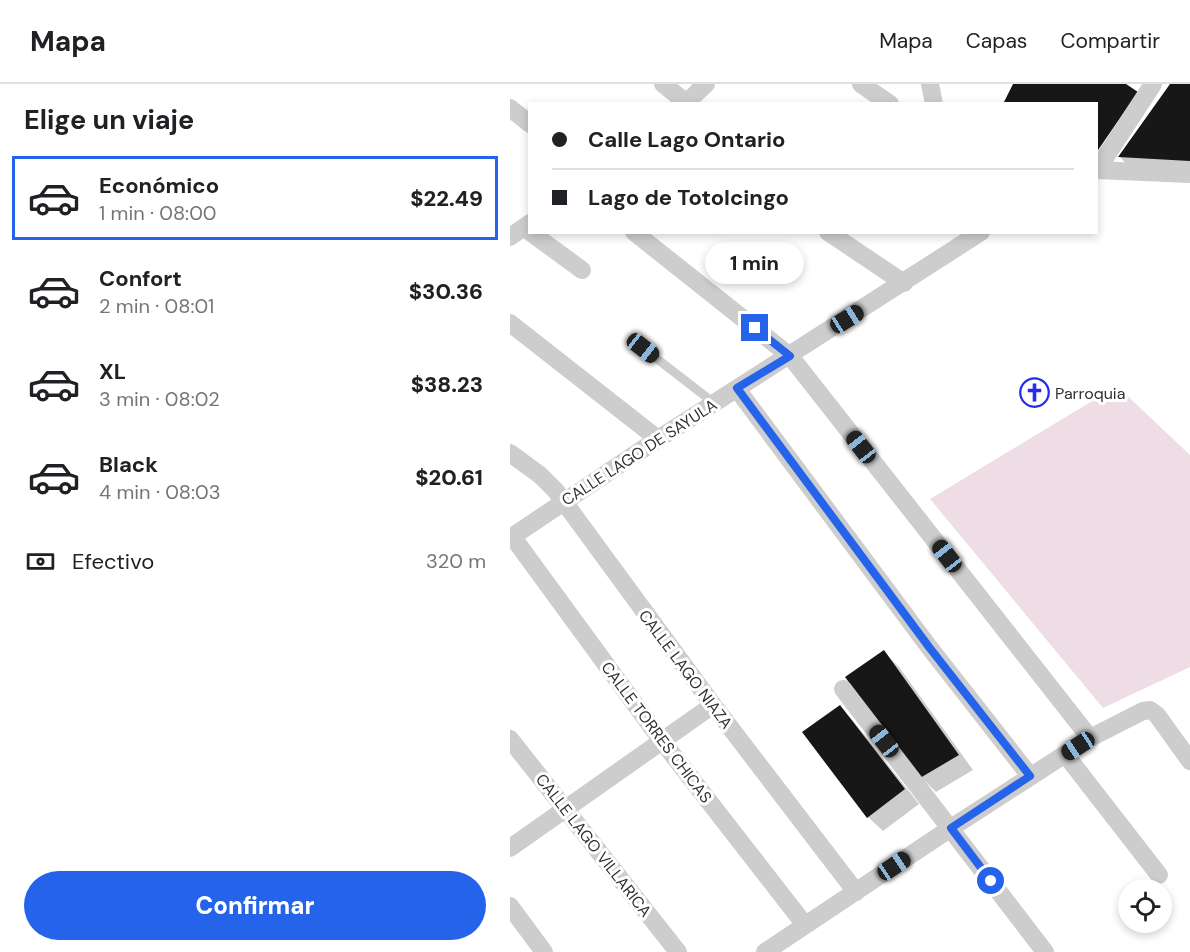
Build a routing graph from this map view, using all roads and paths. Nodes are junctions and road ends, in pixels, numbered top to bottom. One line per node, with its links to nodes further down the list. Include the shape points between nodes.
1 (663, 84): 6 (street)
2 (706, 84): 7 (street)
3 (861, 84): 8 (street)
4 (930, 84): 9 (street)
5 (1153, 84): 12 (street)
6 (685, 102)
7 (687, 102)
8 (887, 102)
9 (934, 102)
10 (510, 108): 11 (street)
11 (528, 122)
12 (1098, 167)
13 (1098, 170): 14 (street)
14 (1190, 174)
15 (531, 234): 20 (street)
16 (637, 234): 24 (street)
17 (834, 234): 19 (street)
18 (978, 234): 21 (street, CALLE LAGO DE SAYULA)
19 (849, 239): 21 (street)
20 (582, 270)
21 (904, 283): 24 (street, CALLE LAGO DE SAYULA)
22 (510, 323): 27 (street)
23 (643, 348): 26 (lane)
24 (790, 356): 25 (street, CALLE LAGO DE SAYULA); 33 (street)
25 (737, 388): 26 (street, CALLE LAGO DE SAYULA); 38 (street)
26 (714, 403): 27 (street, CALLE LAGO DE SAYULA)
27 (658, 439): 29 (street, CALLE LAGO DE SAYULA)
28 (510, 453): 29 (street, CALLE LAGO NIAZA, via 548,483)
29 (563, 502): 30 (street, CALLE LAGO DE SAYULA); 32 (street, CALLE LAGO NIAZA)
30 (511, 537): 35 (street, CALLE TORRES CHICAS)
31 (843, 689): 40 (street)
32 (712, 705): 35 (street); 43 (street, CALLE LAGO NIAZA)
33 (1090, 738): 36 (street); 37 (street, via 1150,711)
34 (510, 739): 39 (street, CALLE LAGO VILLARICA)
35 (662, 741): 39 (street); 45 (street, CALLE TORRES CHICAS)
36 (1065, 754): 38 (street); 42 (street)
37 (1190, 761)
38 (1030, 776): 40 (street)
39 (566, 809): 41 (street); 48 (street, CALLE LAGO VILLARICA)
40 (951, 828): 43 (street); 50 (street)
41 (510, 848)
42 (1159, 875)
43 (856, 892): 45 (street)
44 (510, 906): 47 (street)
45 (805, 926): 46 (street)
46 (786, 947): 49 (street)
47 (544, 952)
48 (678, 952)
49 (765, 952)
50 (1045, 952)

